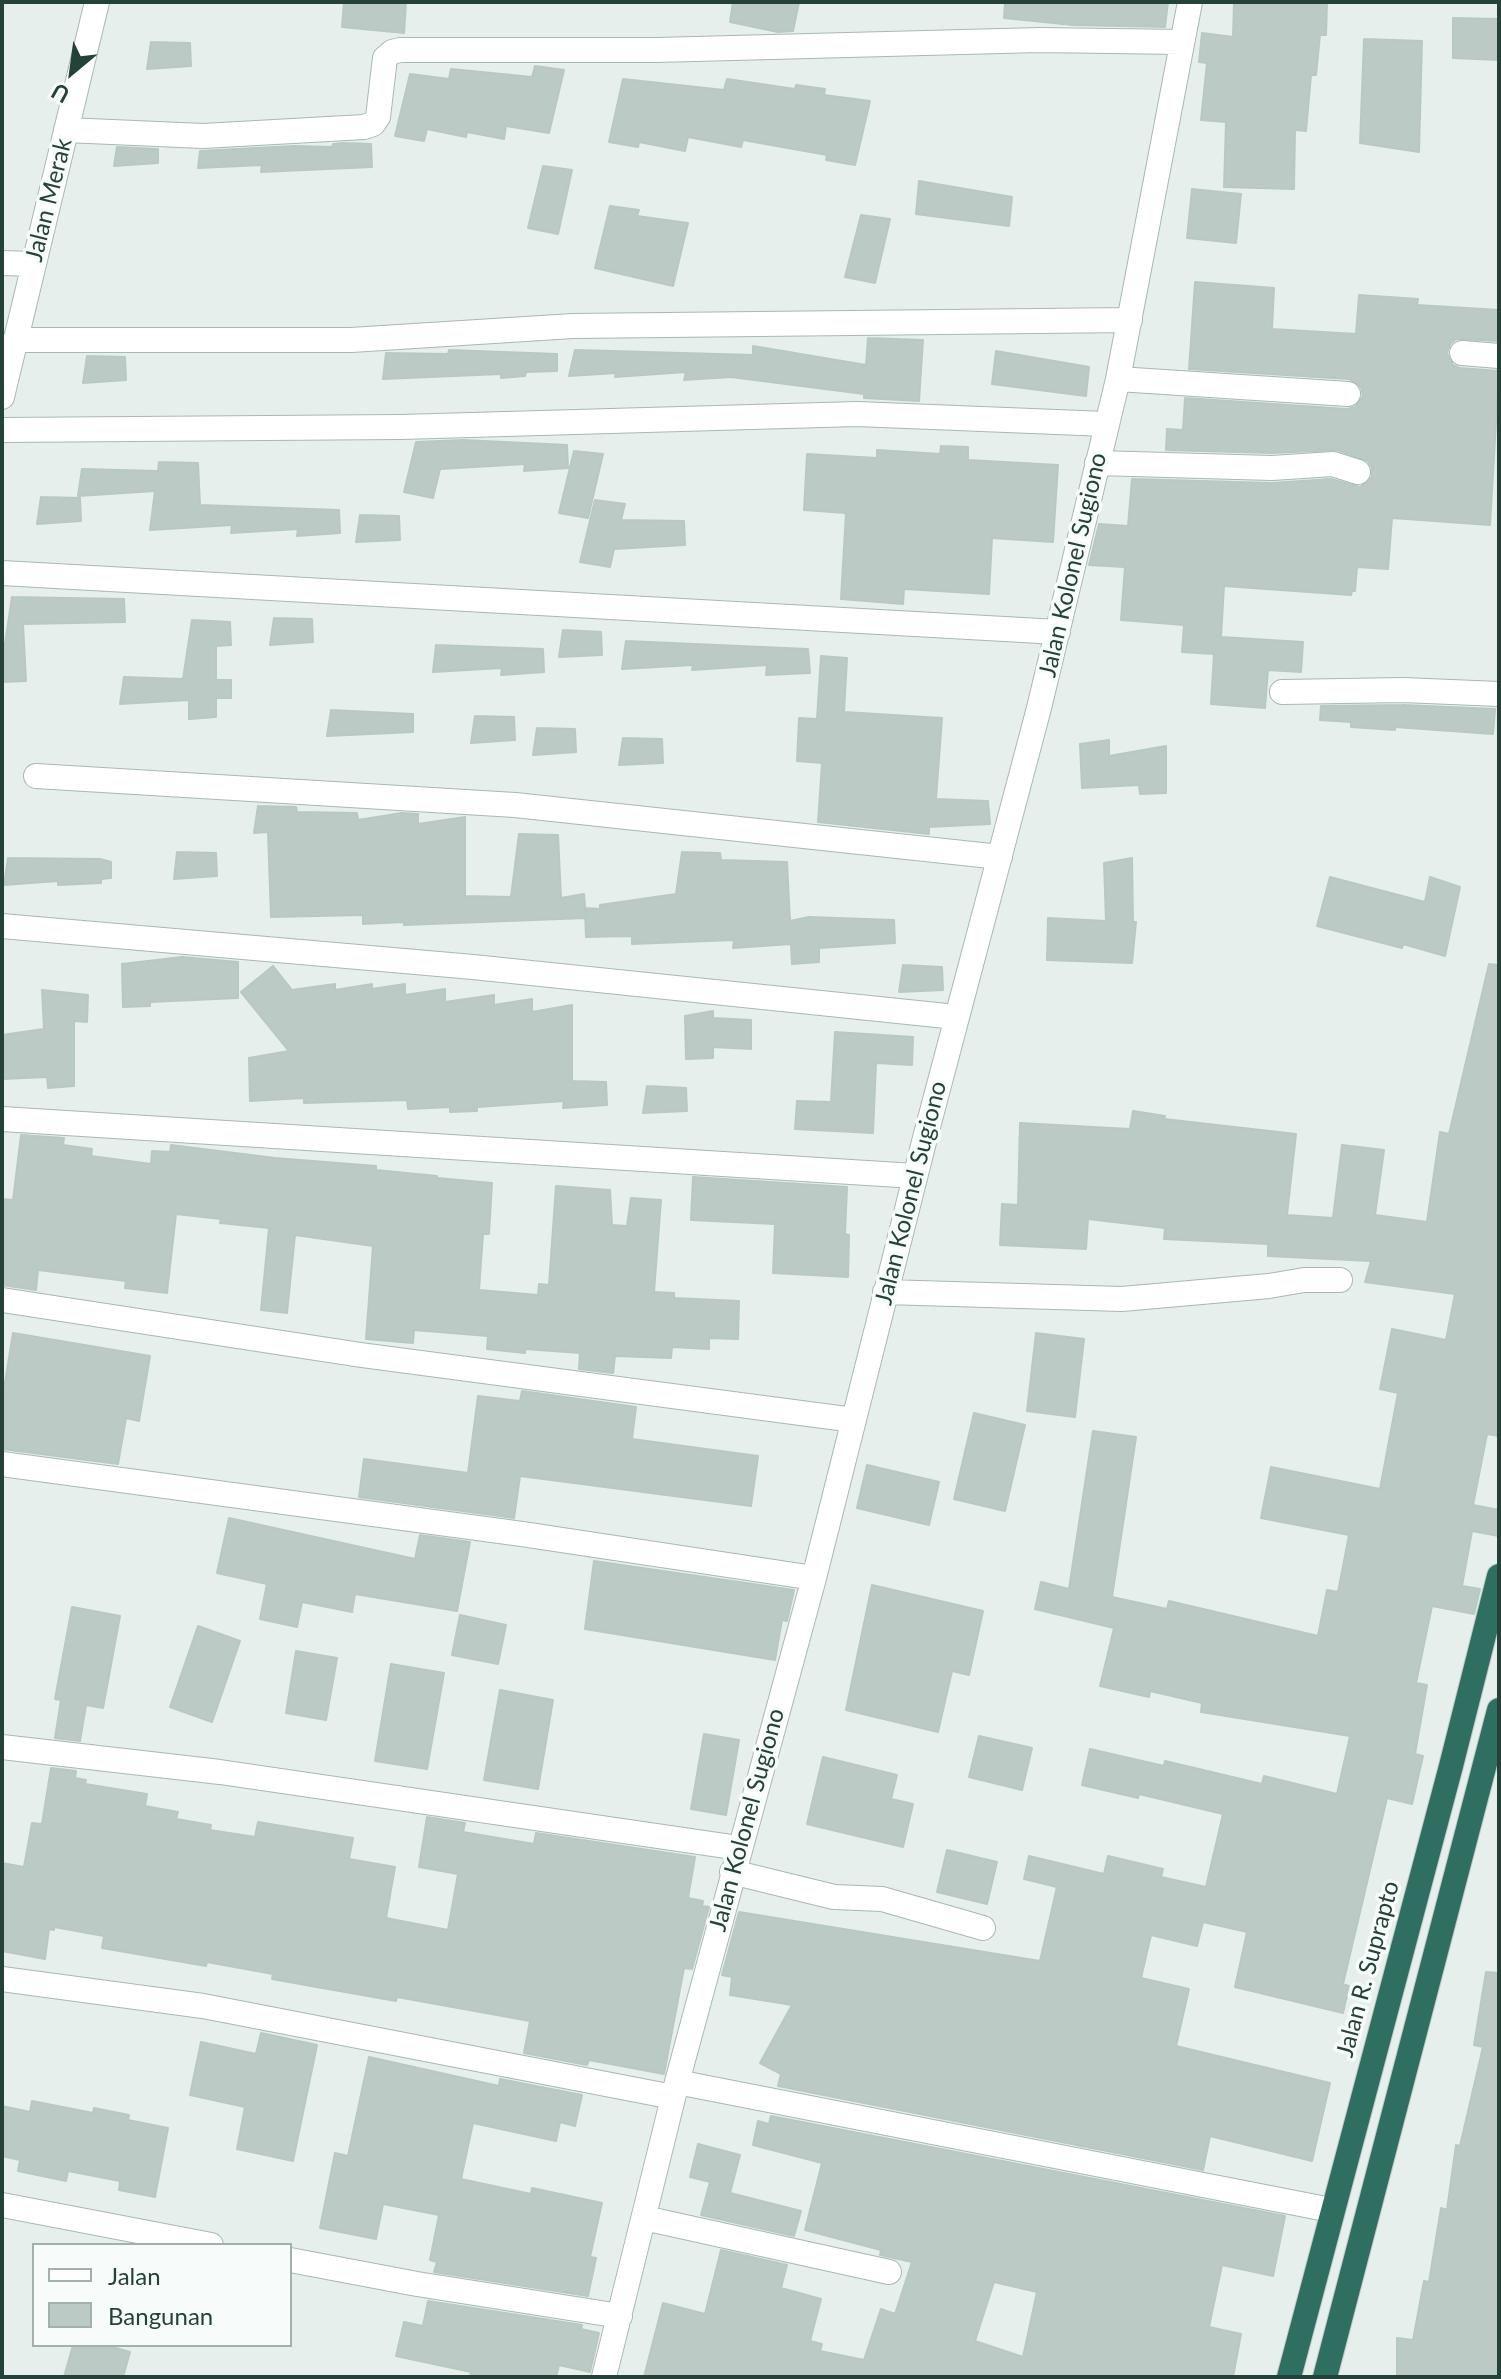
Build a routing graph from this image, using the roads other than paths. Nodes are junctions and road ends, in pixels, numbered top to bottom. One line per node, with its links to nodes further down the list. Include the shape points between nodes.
1 (97, 2): 4 (street, Jalan Merak)
2 (1190, 2): 3 (street, Jalan Kolonel Sugiono)
3 (1182, 42): 4 (street, via 400,50 385,58 378,117 364,127 203,136); 7 (street, Jalan Kolonel Sugiono)
4 (66, 130): 6 (street, Jalan Merak)
5 (2, 263): 6 (street)
6 (33, 264): 8 (street, Jalan Merak)
7 (1130, 320): 8 (street, via 573,326 351,340); 11 (street, Jalan Kolonel Sugiono)
8 (15, 340): 13 (street, Jalan Merak)
9 (1462, 353): 10 (street)
10 (1499, 356)
11 (1118, 379): 12 (street); 14 (street, Jalan Kolonel Sugiono)
12 (1348, 394)
13 (2, 397)
14 (1106, 424): 15 (street, via 857,414 400,427); 16 (street, Jalan Kolonel Sugiono)
15 (2, 430)
16 (1097, 463): 17 (street, via 1272,468 1333,464); 19 (street, Jalan Kolonel Sugiono)
17 (1358, 472)
18 (2, 573): 19 (street)
19 (1058, 632): 23 (street, Jalan Kolonel Sugiono)
20 (1282, 692): 21 (street)
21 (1499, 694)
22 (36, 776): 23 (street, via 515,805)
23 (1000, 857): 25 (street, Jalan Kolonel Sugiono)
24 (2, 926): 25 (street)
25 (956, 1017): 27 (street, Jalan Kolonel Sugiono)
26 (2, 1119): 27 (street)
27 (915, 1176): 29 (street, Jalan Kolonel Sugiono)
28 (1340, 1280): 29 (street, via 1122,1299)
29 (885, 1292): 31 (street, Jalan Kolonel Sugiono)
30 (2, 1300): 31 (street, via 376,1357)
31 (854, 1420): 34 (street, Jalan Kolonel Sugiono)
32 (2, 1464): 34 (street)
33 (1499, 1576): 43 (highway, Jalan R. Suprapto)
34 (814, 1578): 37 (street, Jalan Kolonel Sugiono)
35 (1499, 1710): 49 (highway)
36 (2, 1747): 37 (street, via 220,1772)
37 (739, 1848): 38 (street, Jalan Kolonel Sugiono)
38 (732, 1872): 39 (street, via 834,1897 882,1899); 41 (street, Jalan Kolonel Sugiono)
39 (983, 1928)
40 (2, 1979): 41 (street, via 203,2006)
41 (675, 2089): 43 (street); 44 (street, Jalan Kolonel Sugiono)
42 (2, 2205): 45 (street)
43 (1331, 2210): 48 (highway, Jalan R. Suprapto)
44 (644, 2218): 47 (street); 50 (street, Jalan Kolonel Sugiono)
45 (201, 2243)
46 (292, 2260): 50 (street)
47 (889, 2272)
48 (1316, 2280): 49 (highway); 52 (highway, Jalan R. Suprapto)
49 (1349, 2287): 53 (highway)
50 (620, 2316): 51 (street, Jalan Kolonel Sugiono)
51 (604, 2377)
52 (1289, 2377)
53 (1325, 2377)

